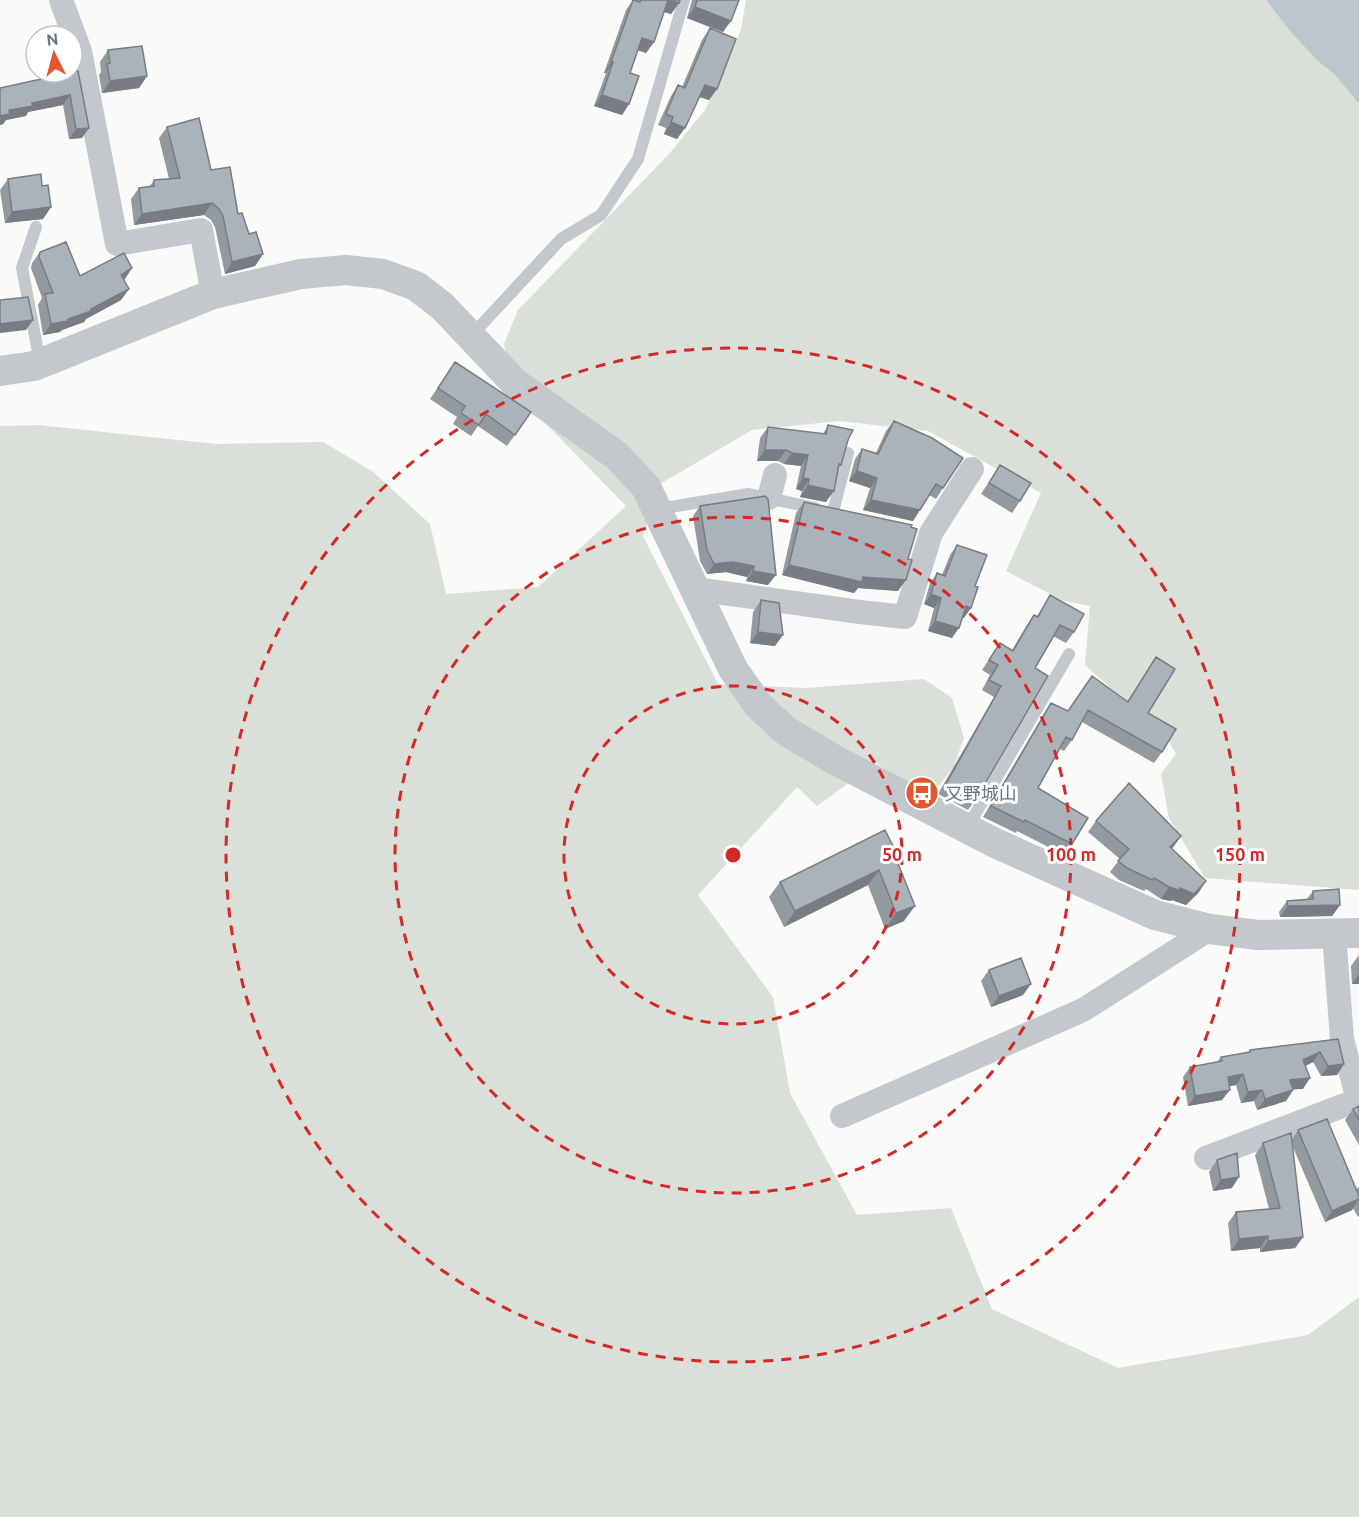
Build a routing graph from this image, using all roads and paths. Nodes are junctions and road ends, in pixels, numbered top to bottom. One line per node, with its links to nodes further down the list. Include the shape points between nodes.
1 (61, 0): 4 (street, via 80,51 117,244 201,230)
2 (684, 0): 5 (lane, via 638,159 601,215 561,239)
3 (36, 227): 6 (lane, via 22,268)
4 (213, 294): 5 (street, via 301,274 346,270 382,274 416,286 442,306); 6 (street)
5 (471, 337): 12 (street, via 516,384 617,456 646,487)
6 (40, 364): 7 (street)
7 (0, 371)
8 (848, 453): 11 (lane, via 838,513)
9 (972, 470): 13 (street, via 925,531 905,617)
10 (775, 475): 11 (street)
11 (769, 498): 12 (lane, via 749,494)
12 (657, 509): 13 (street)
13 (695, 589): 15 (street, via 733,669 758,705 786,731)
14 (1069, 654): 15 (lane)
15 (967, 829): 16 (street, via 1155,915)
16 (1210, 928): 17 (street, via 1258,935); 18 (street, via 1083,1010)
17 (1347, 934): 19 (street, via 1342,1039 1358,1100)
18 (842, 1116)
19 (1206, 1158)

